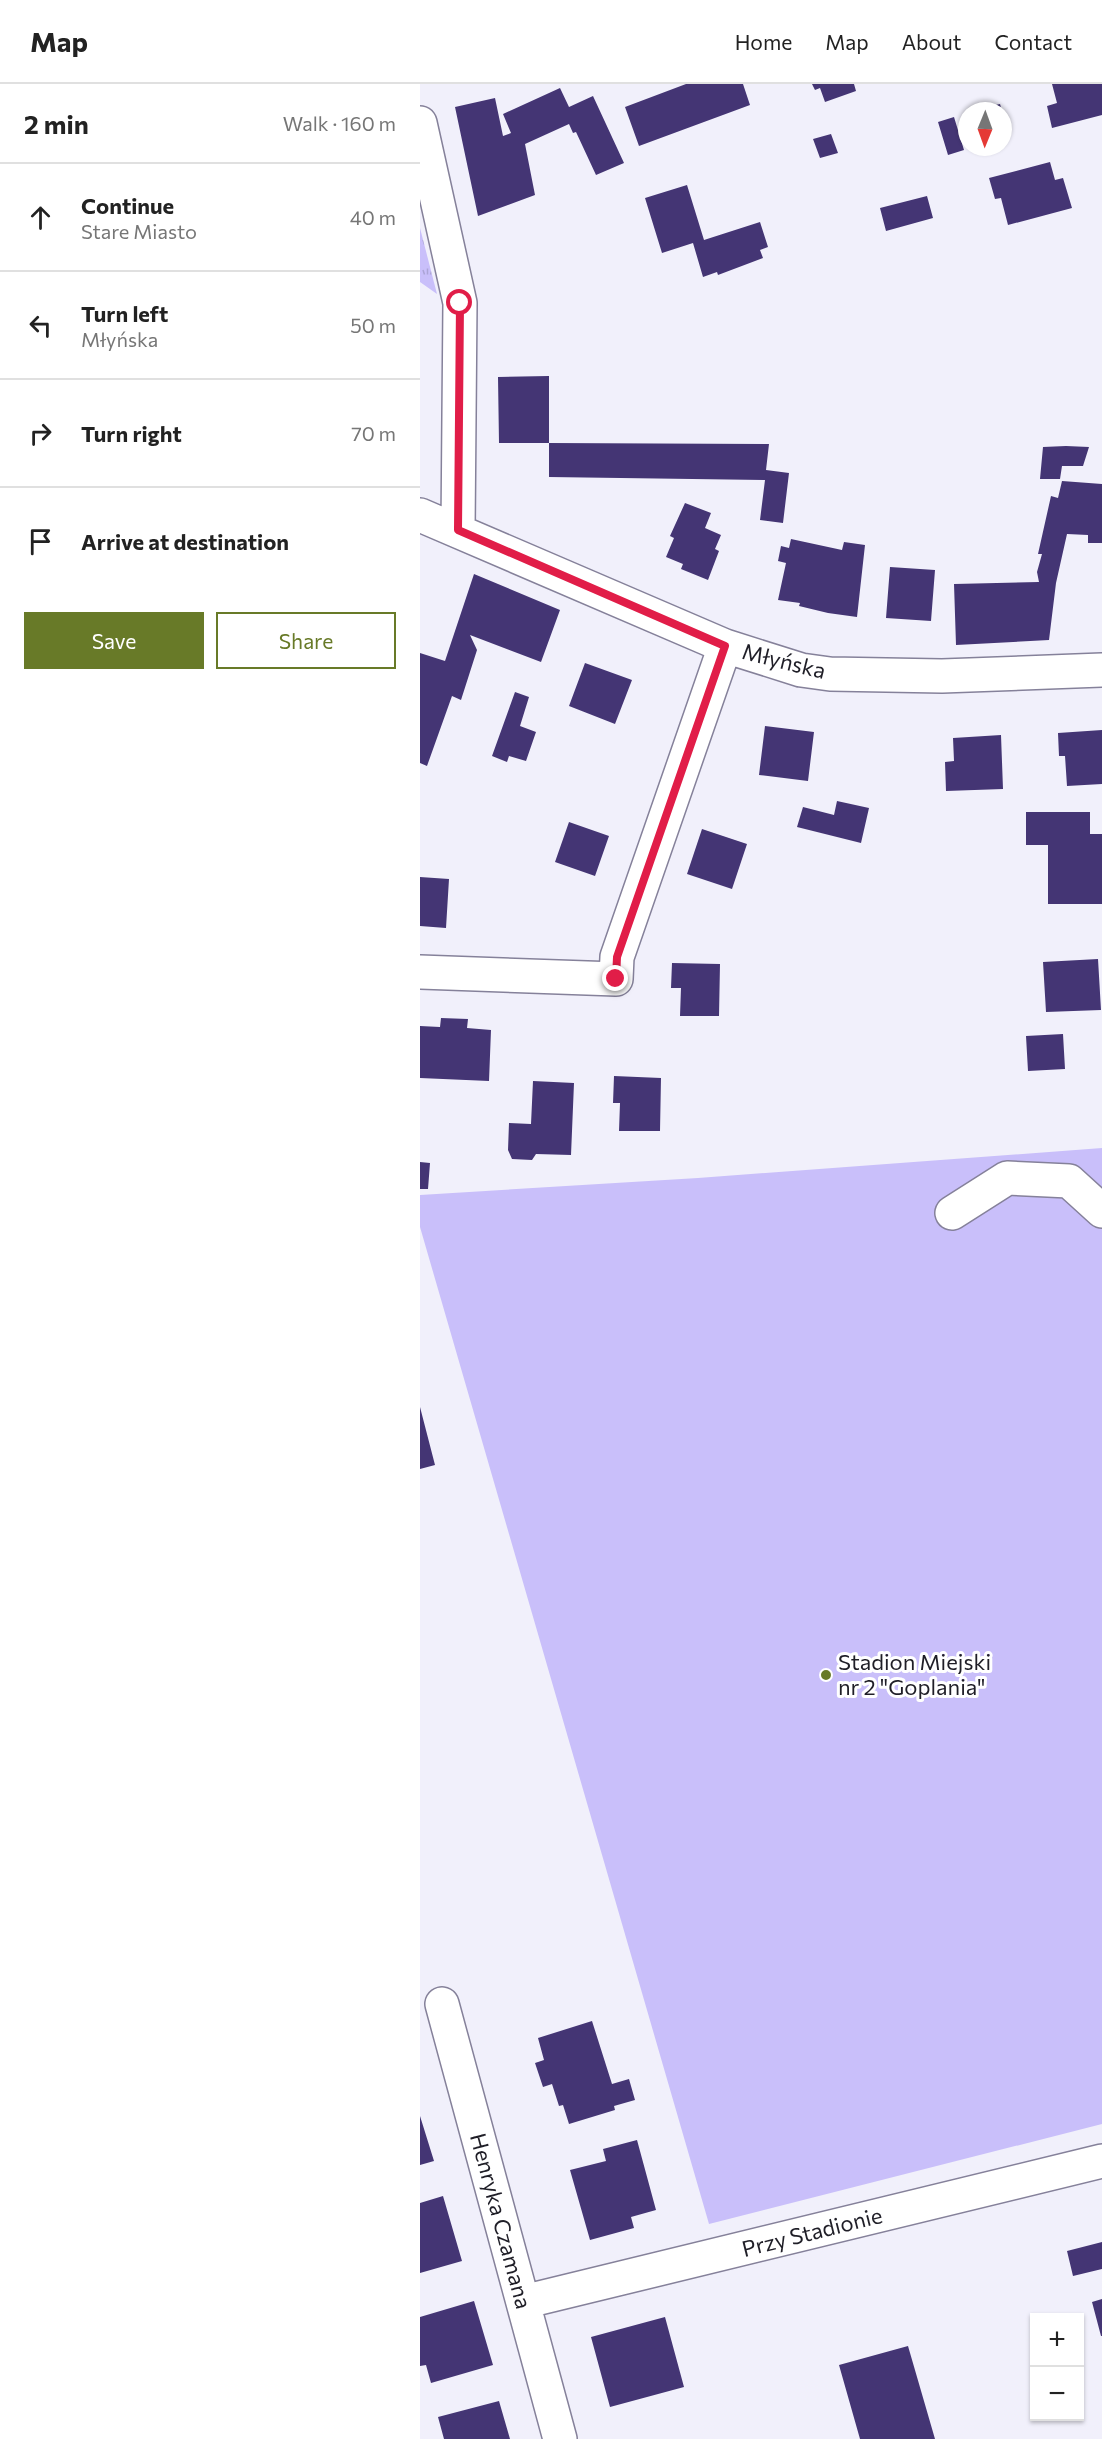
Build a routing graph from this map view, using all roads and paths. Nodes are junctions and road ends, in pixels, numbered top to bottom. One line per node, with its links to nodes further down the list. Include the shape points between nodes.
1 (420, 123): 3 (street, via 460,303)
2 (420, 515): 3 (street, Młyńska)
3 (458, 530): 4 (street, Młyńska)
4 (725, 646): 5 (street, Młyńska, via 801,670 830,674 942,676); 6 (street, via 617,957 616,979)
5 (1102, 670)
6 (420, 972)
7 (1102, 1211): 8 (street, via 1069,1181 1006,1178)
8 (952, 1213)
9 (442, 2004): 11 (street, Henryka Czamana)
10 (1102, 2161): 11 (street, Przy Stadionie)
11 (523, 2302): 12 (street, Henryka Czamana)
12 (560, 2439)

